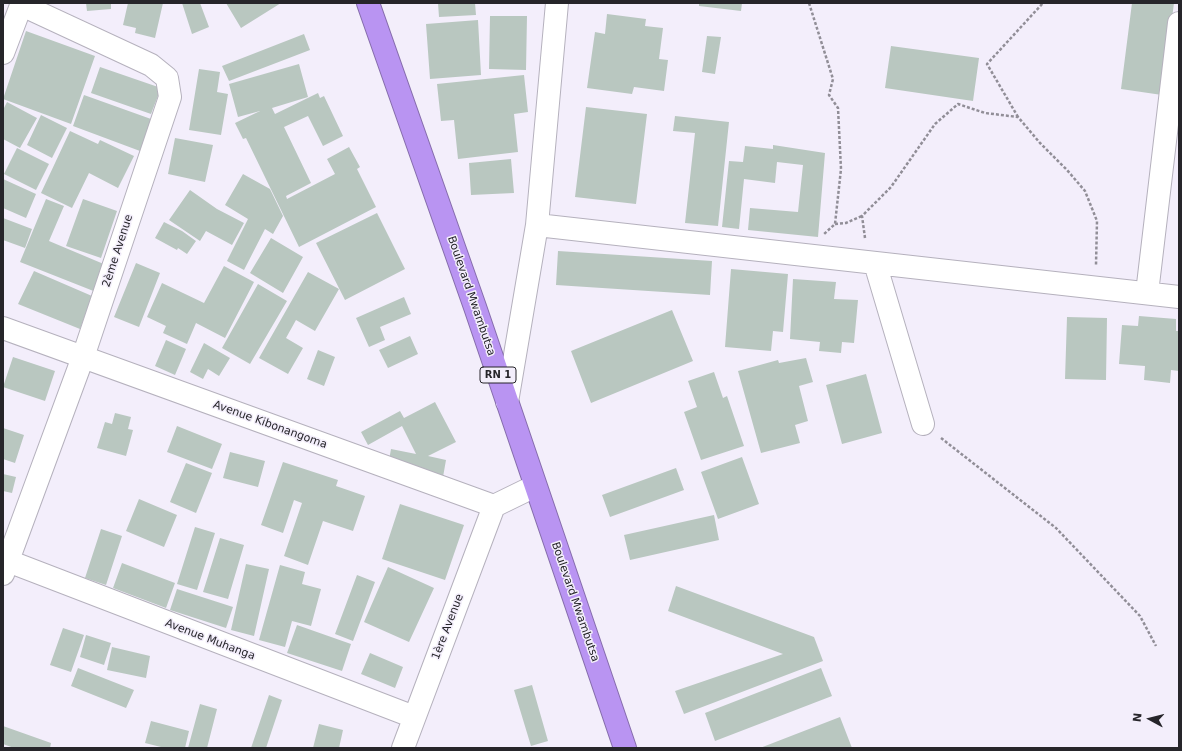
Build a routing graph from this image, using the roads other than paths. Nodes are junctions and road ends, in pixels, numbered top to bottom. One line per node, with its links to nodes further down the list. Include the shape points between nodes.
1 (368, 3): 12 (highway, Boulevard Mwambutsa / RN 1)
2 (557, 3): 6 (street)
3 (22, 4): 5 (street); 11 (street, 2ème Avenue, via 151,65 167,78 170,97)
4 (1179, 23): 8 (street)
5 (3, 53)
6 (537, 225): 7 (street); 12 (street)
7 (872, 262): 8 (street); 13 (street)
8 (1147, 293): 9 (street)
9 (1179, 297)
10 (3, 328): 11 (street, Avenue Kibonangoma)
11 (83, 357): 15 (street, Avenue Kibonangoma); 16 (street, 2ème Avenue)
12 (507, 402): 14 (highway, Boulevard Mwambutsa / RN 1)
13 (923, 424)
14 (535, 486): 15 (street); 19 (highway, Boulevard Mwambutsa / RN 1)
15 (494, 506): 17 (street, 1ère Avenue)
16 (6, 560): 17 (street, Avenue Muhanga)
17 (414, 717): 18 (street, 1ère Avenue)
18 (403, 748)
19 (626, 748)

